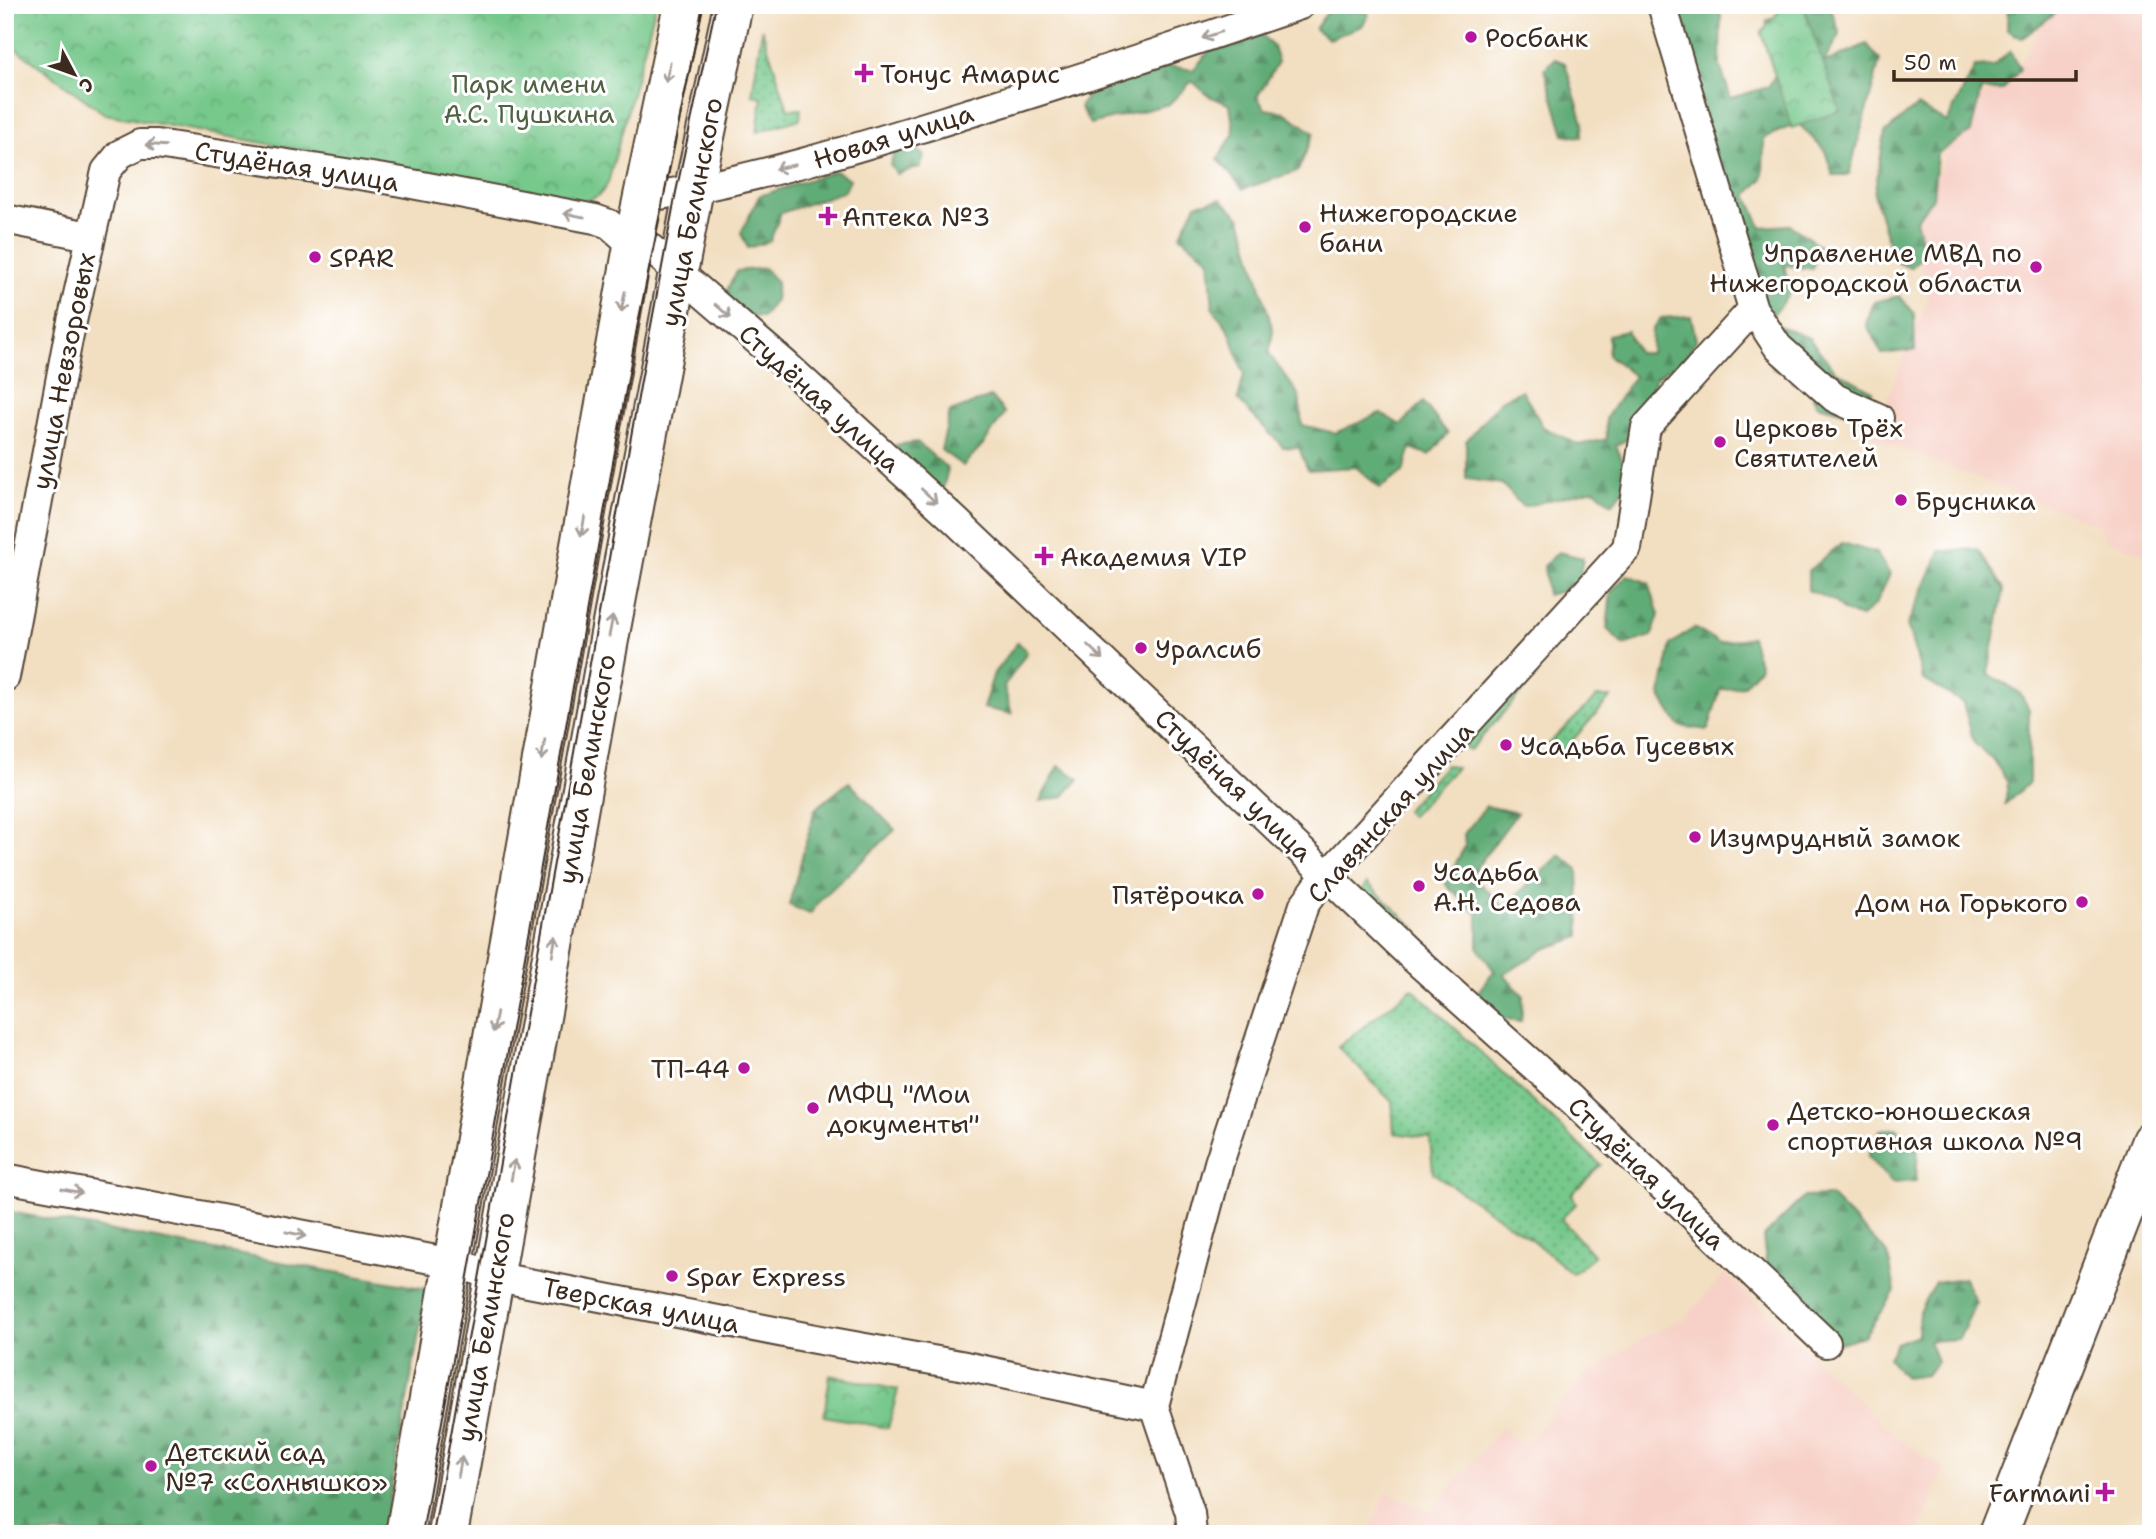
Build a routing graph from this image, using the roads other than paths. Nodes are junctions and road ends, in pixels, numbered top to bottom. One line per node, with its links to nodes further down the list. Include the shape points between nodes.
1 (683, 5): 7 (main road, улица Белинского, one-way to 7)
2 (733, 5): 6 (main road, улица Белинского)
3 (1300, 5): 6 (street, Новая улица, one-way to 6, via 1052,89 842,153)
4 (1662, 5): 12 (street)
5 (120, 153): 9 (street, улица Невзоровых, via 106,171); 10 (street, Студёная улица, one-way to 5, via 595,219 391,180 157,144 140,144)
6 (694, 188): 7 (street, Новая улица); 11 (main road, улица Белинского)
7 (642, 198): 10 (main road, улица Белинского)
8 (5, 219): 9 (street)
9 (89, 236): 14 (street, улица Невзоровых)
10 (634, 240): 11 (street, Студёная улица); 19 (main road, улица Белинского, one-way to 19)
11 (679, 273): 15 (street, Студёная улица, one-way to 15, via 947,512); 20 (main road, улица Белинского, one-way to 11)
12 (1753, 309): 13 (street, via 1778,347 1835,398); 15 (street, Славянская улица, via 1646,427 1627,548)
13 (1879, 418)
14 (5, 677)
15 (1329, 875): 21 (street, Студёная улица); 22 (street, Славянская улица, via 1304,905 1219,1163)
16 (2151, 1141): 23 (main road)
17 (5, 1178): 19 (street, Тверская улица, one-way to 19)
18 (2151, 1207): 23 (main road)
19 (452, 1263): 20 (street, Тверская улица); 25 (main road, улица Белинского)
20 (494, 1276): 22 (street, Тверская улица); 26 (main road, улица Белинского, one-way to 20)
21 (1826, 1343)
22 (1154, 1406): 24 (street)
23 (2027, 1486): 27 (main road); 28 (main road)
24 (1191, 1523)
25 (405, 1534)
26 (448, 1534)
27 (1997, 1534)
28 (2018, 1534)

